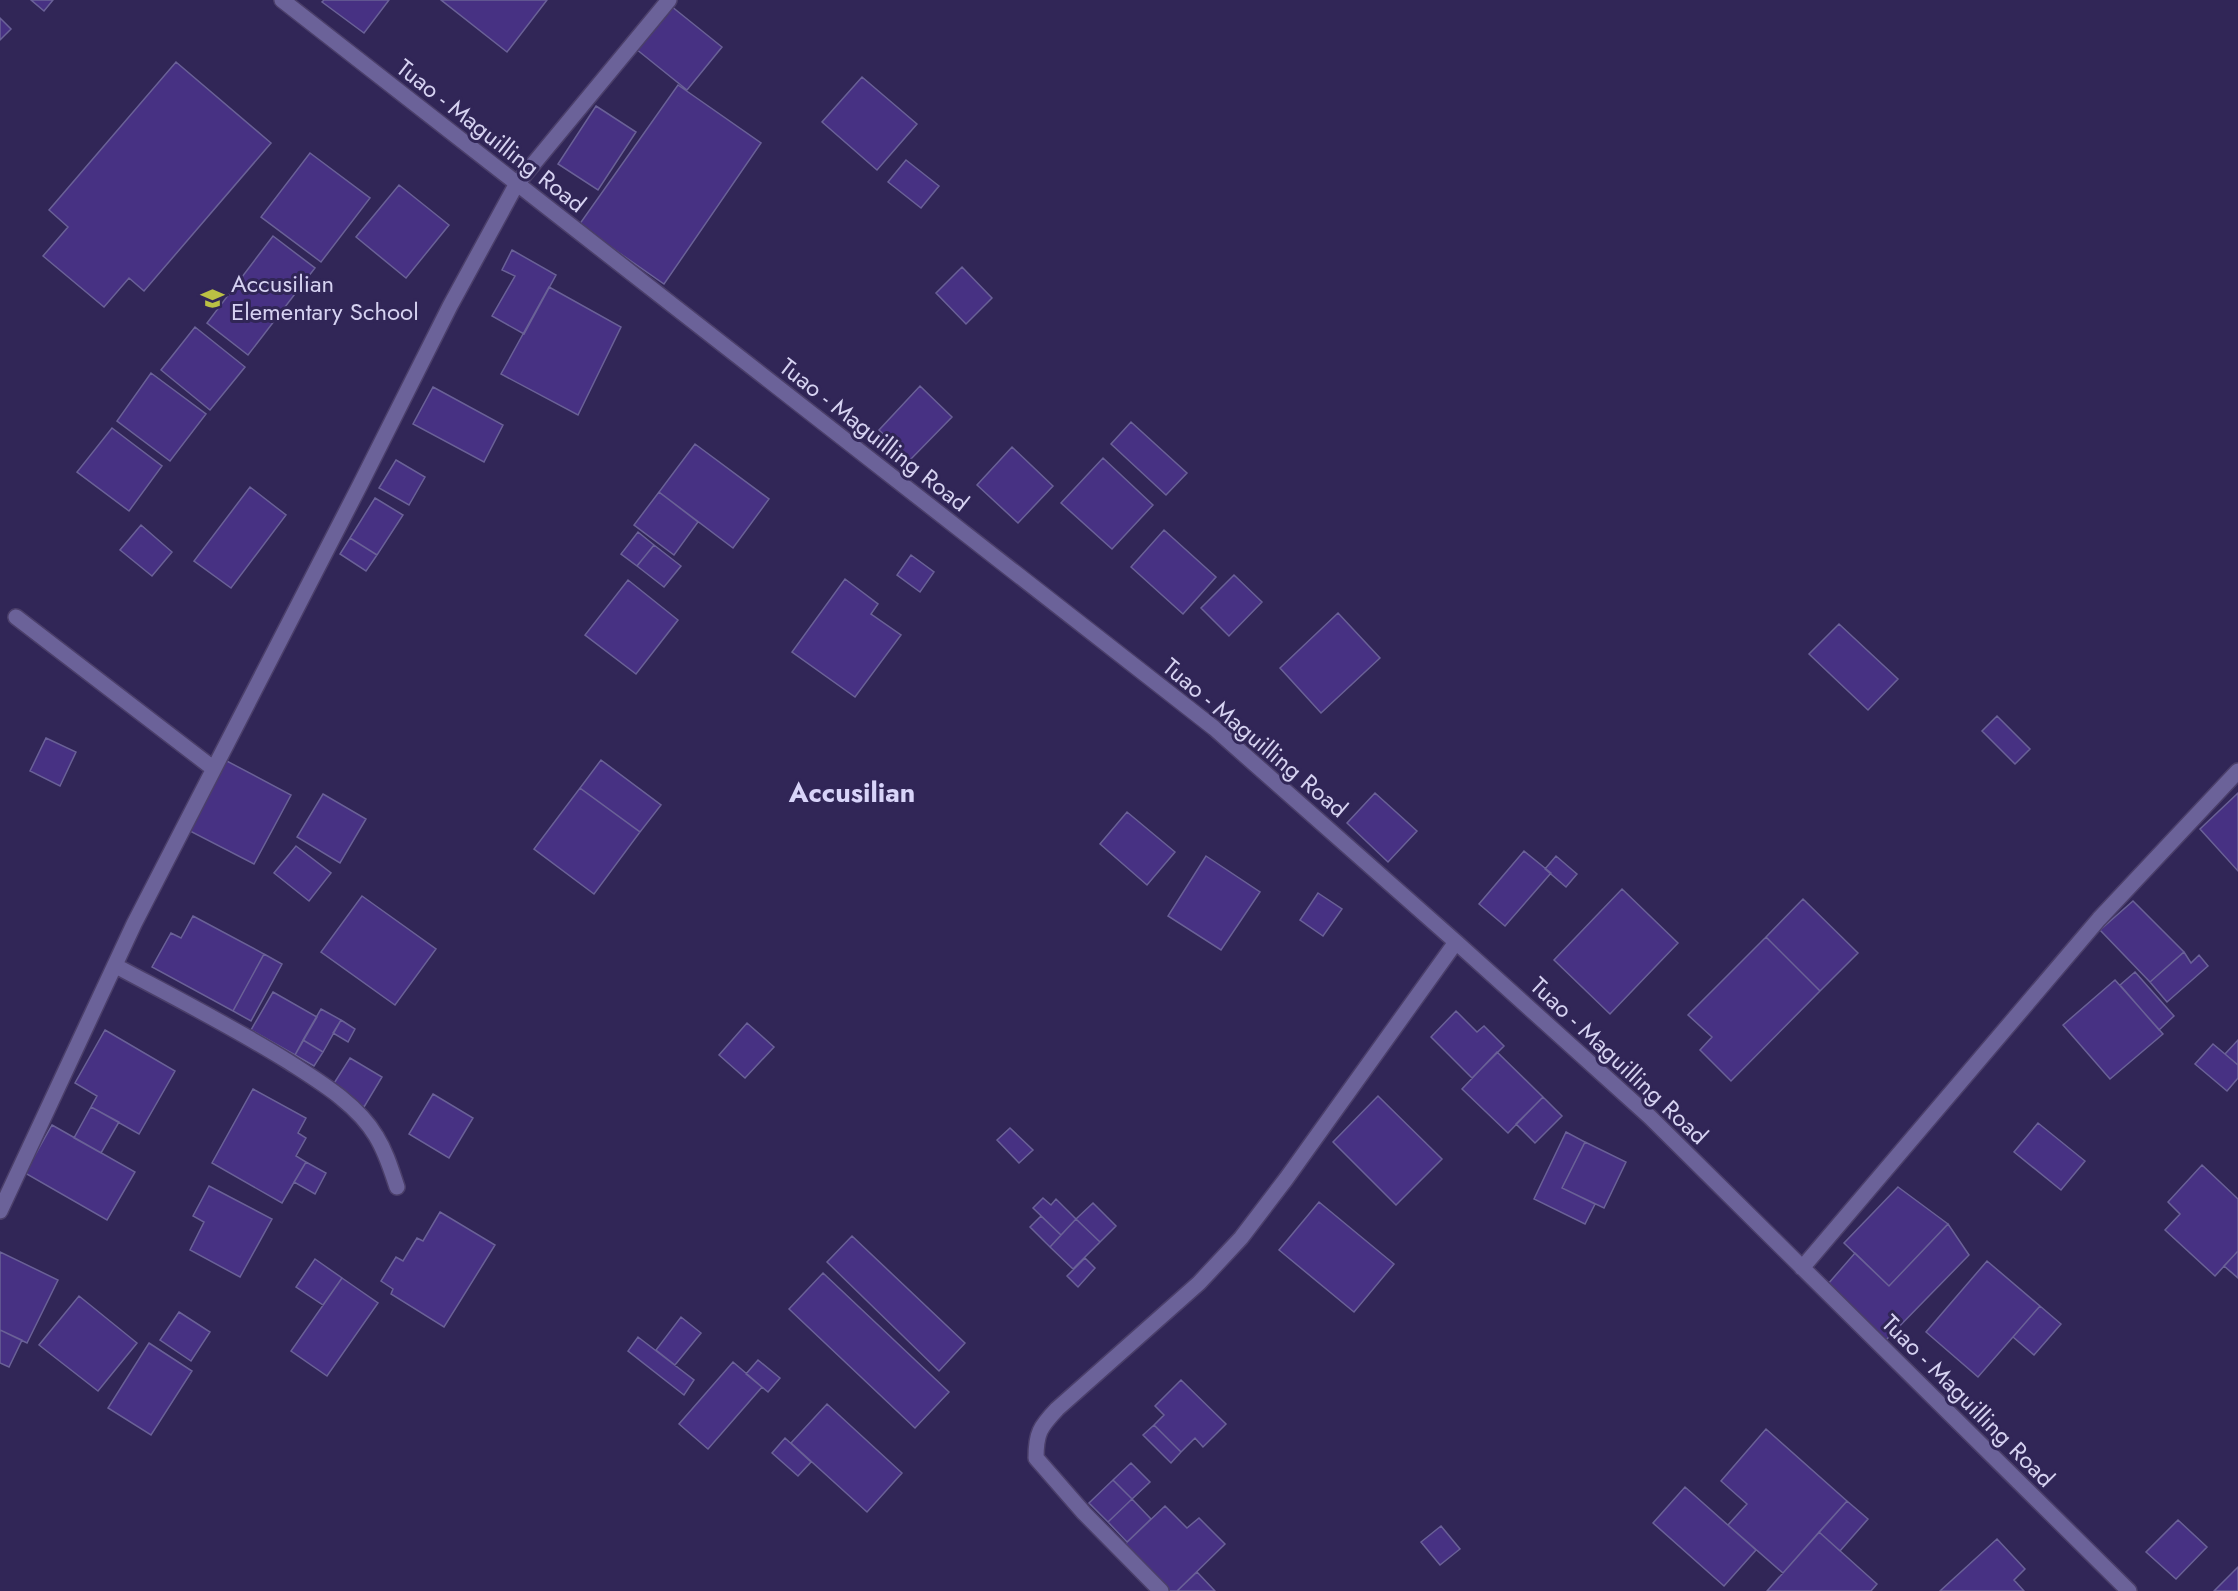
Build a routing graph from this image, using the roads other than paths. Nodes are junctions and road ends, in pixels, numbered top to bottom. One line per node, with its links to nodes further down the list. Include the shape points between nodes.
1 (282, 0): 3 (street, Tuao - Maguilling Road)
2 (669, 0): 3 (street)
3 (516, 185): 5 (street, via 450,306); 7 (street, Tuao - Maguilling Road, via 1214,728)
4 (16, 617): 5 (street)
5 (214, 769): 8 (street)
6 (2238, 771): 11 (street, via 2099,919)
7 (1456, 942): 11 (street, Tuao - Maguilling Road, via 1650,1117); 12 (street, via 1241,1238 1199,1283 1042,1425 1036,1440 1036,1458)
8 (116, 966): 9 (street, via 255,1041 339,1097 376,1135); 10 (street)
9 (397, 1187)
10 (0, 1211)
11 (1802, 1268): 13 (street, Tuao - Maguilling Road)
12 (1161, 1591)
13 (2129, 1591)

